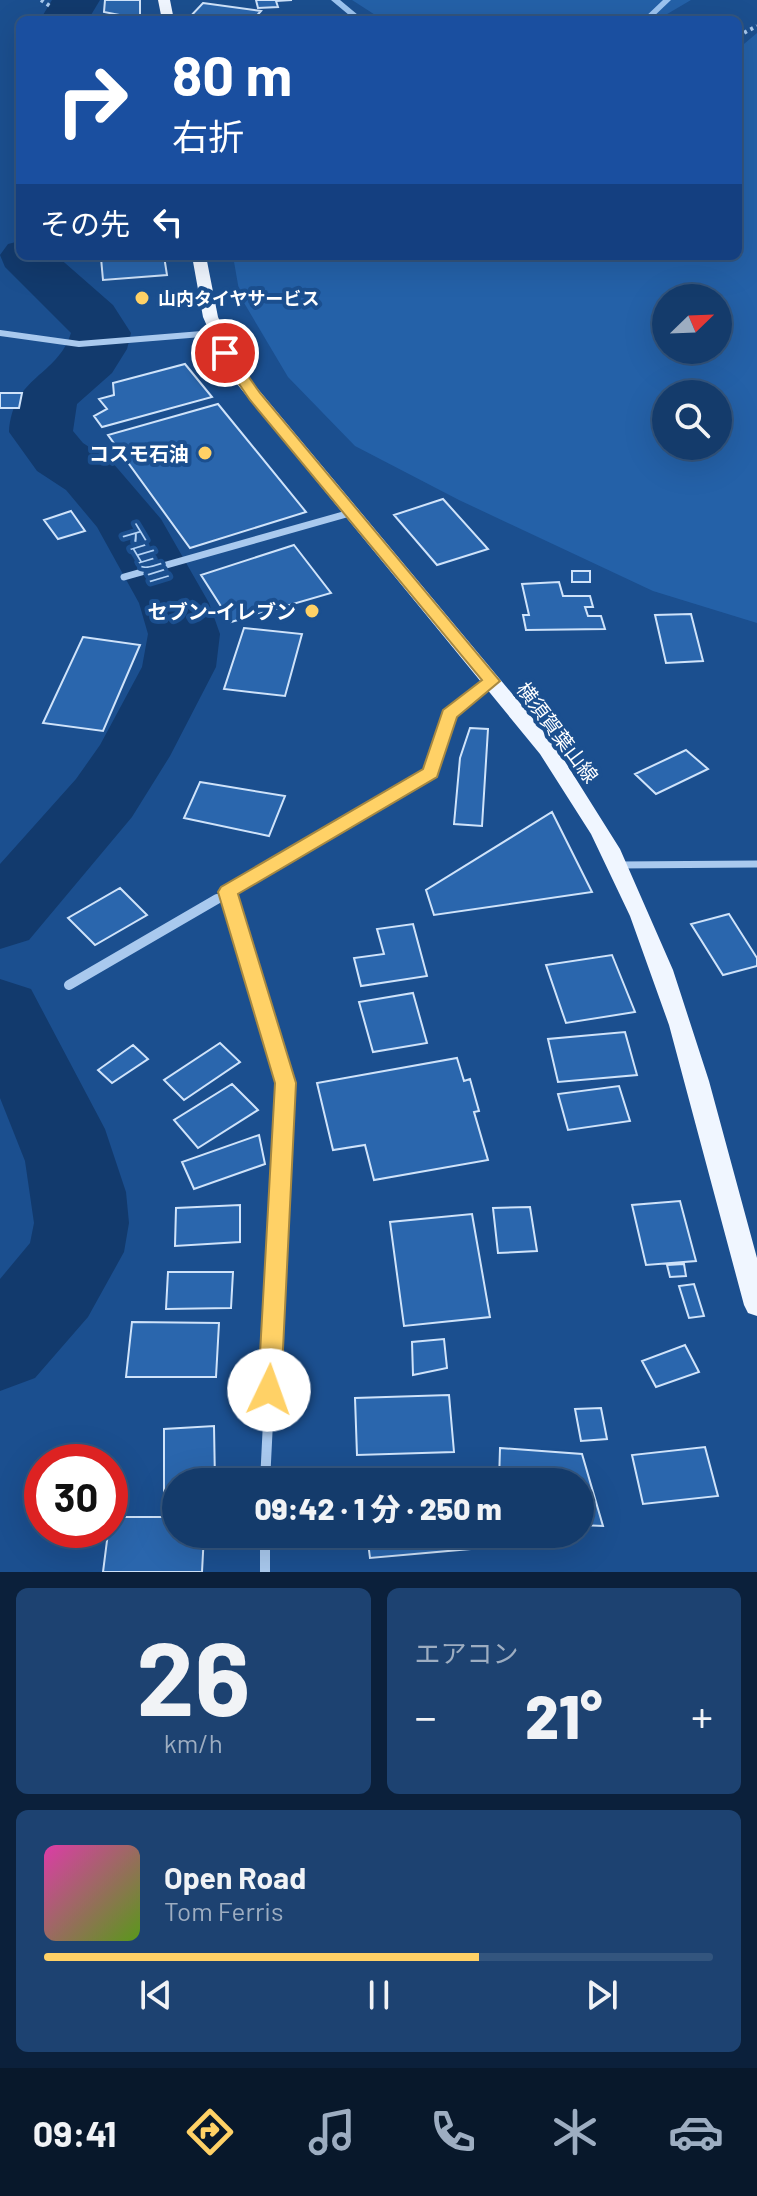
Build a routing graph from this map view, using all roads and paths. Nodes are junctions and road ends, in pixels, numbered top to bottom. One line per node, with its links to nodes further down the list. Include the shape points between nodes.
1 (41, 0): 2 (path)
2 (50, 6)
3 (199, 260): 5 (main road, 横須賀葉山線)
4 (0, 333): 5 (street, via 26,341 77,343)
5 (214, 333): 6 (main road, 横須賀葉山線, via 236,373)
6 (350, 513): 7 (street); 8 (main road, 横須賀葉山線)
7 (124, 577)
8 (492, 681): 10 (main road, 横須賀葉山線, via 547,749); 11 (street, via 450,714 430,773)
9 (757, 864): 10 (street)
10 (617, 865): 13 (main road, 横須賀葉山線, via 661,973)
11 (228, 892): 12 (street); 14 (street, via 285,1083)
12 (69, 985)
13 (757, 1305)
14 (266, 1468)
15 (265, 1548): 16 (street)
16 (265, 1572)

